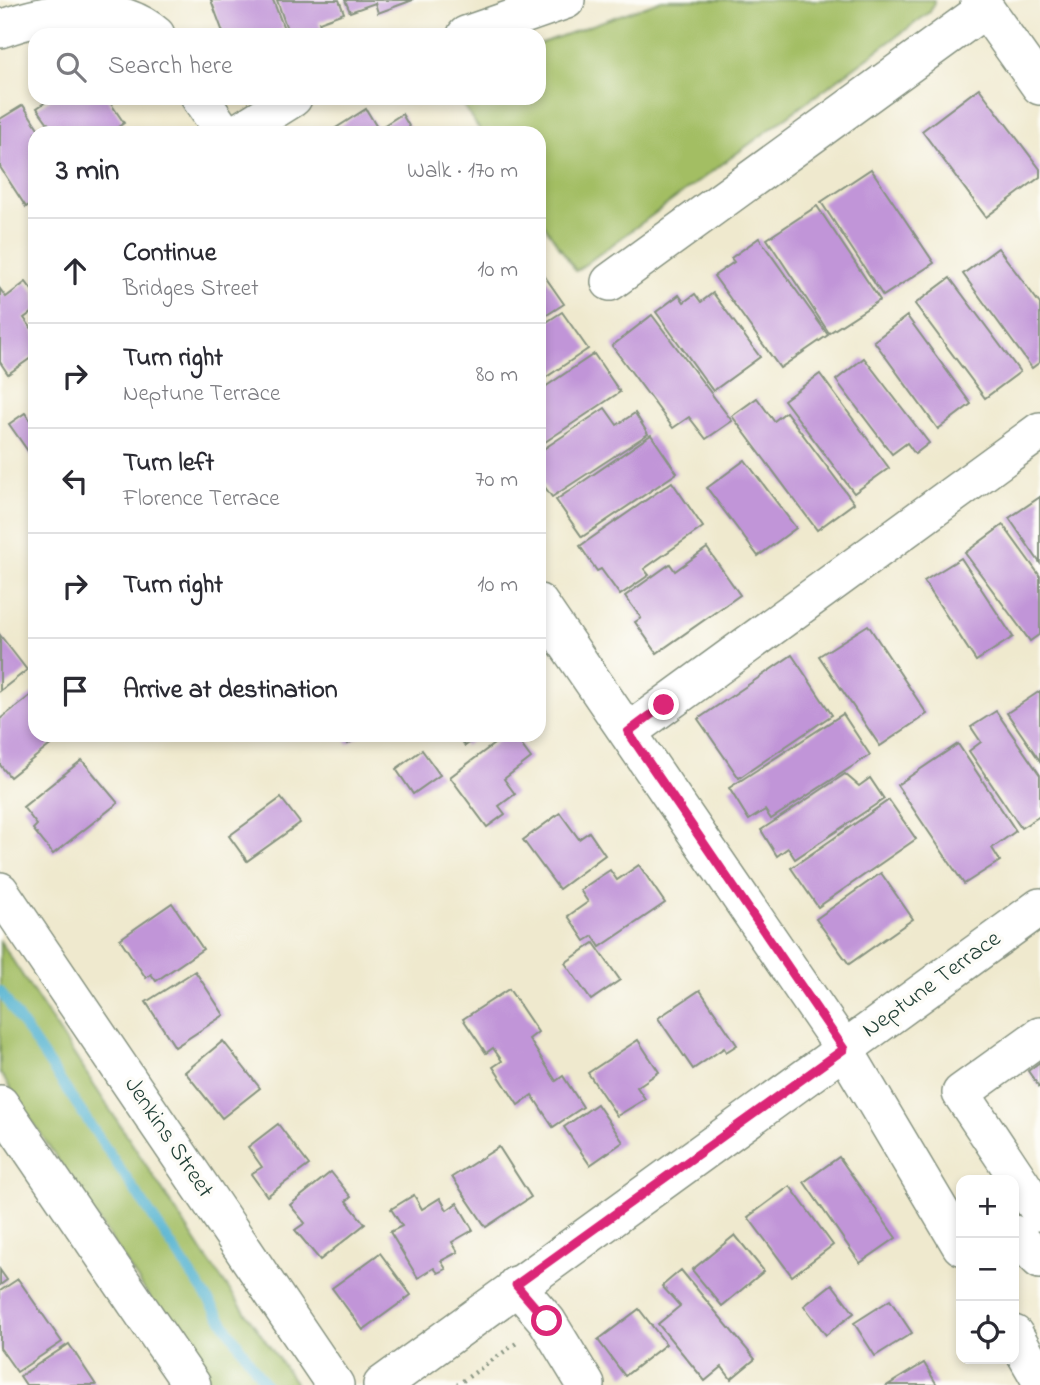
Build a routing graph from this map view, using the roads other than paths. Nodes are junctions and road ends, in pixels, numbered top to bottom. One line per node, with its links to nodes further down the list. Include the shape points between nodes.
1 (566, 0): 4 (street)
2 (982, 4): 6 (street); 11 (street)
3 (150, 28): 5 (street, via 141,16 100,0)
4 (486, 28)
5 (0, 29)
6 (1040, 86)
7 (205, 105): 9 (street)
8 (282, 105): 10 (street)
9 (219, 126)
10 (248, 126)
11 (610, 282)
12 (1040, 431): 14 (street)
13 (546, 613): 14 (street)
14 (628, 732): 18 (street)
15 (0, 891): 29 (street, Jenkins Street)
16 (1040, 907): 18 (street, Neptune Terrace)
17 (1040, 1036): 20 (street, via 961,1093)
18 (844, 1049): 22 (street); 25 (street, Neptune Terrace)
19 (0, 1105): 28 (street)
20 (1040, 1214): 21 (street)
21 (1019, 1230)
22 (956, 1238)
23 (1018, 1238): 24 (street)
24 (1040, 1260)
25 (516, 1285): 30 (street, Neptune Terrace); 31 (street, via 547,1321)
26 (1019, 1343): 27 (street)
27 (1040, 1379)
28 (192, 1385)
29 (335, 1385)
30 (382, 1385)
31 (586, 1385)

